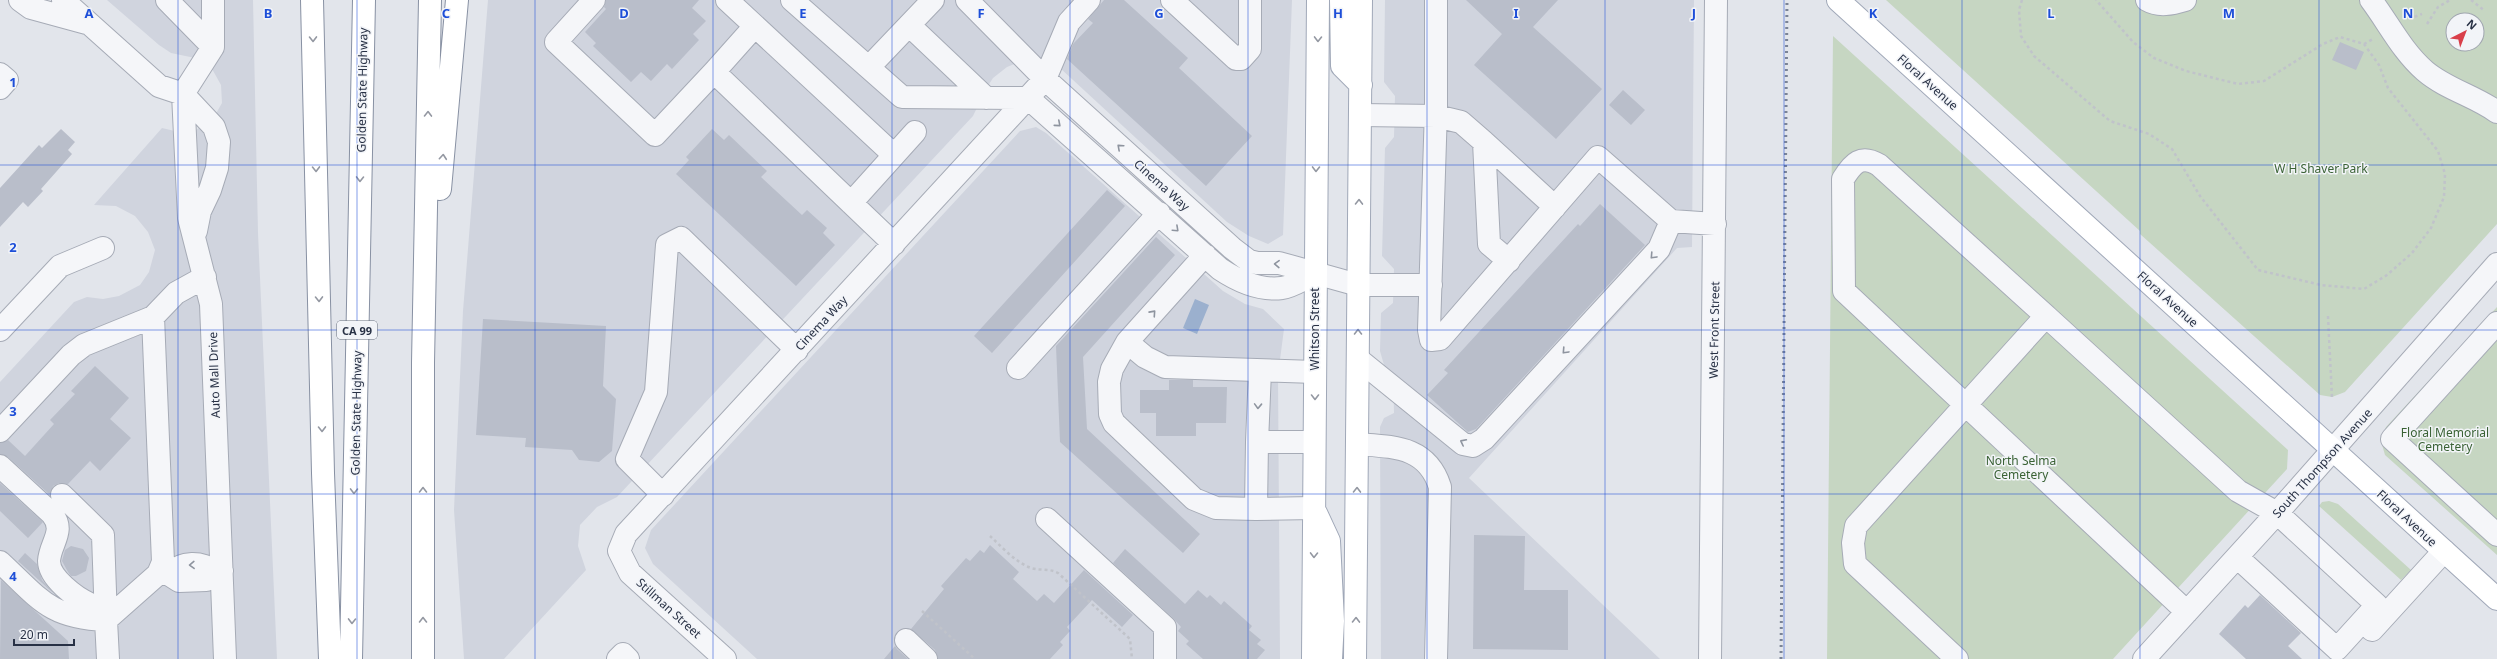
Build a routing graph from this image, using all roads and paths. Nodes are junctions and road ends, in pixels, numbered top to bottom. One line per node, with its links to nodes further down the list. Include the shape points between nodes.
1 (20, 0): 33 (street, via 31,8)
2 (63, 0): 33 (street)
3 (167, 0): 37 (street)
4 (213, 0): 37 (street)
5 (312, 0): 109 (main road, one-way to 109)
6 (364, 0): 110 (main road, Golden State Highway / CA 99, one-way to 110)
7 (430, 0): 76 (main road, one-way to 7)
8 (458, 0): 76 (main road, one-way to 8)
9 (594, 0): 39 (street, via 556,42 655,135)
10 (727, 0): 36 (street)
11 (792, 0): 38 (street)
12 (933, 0): 35 (street)
13 (967, 0): 41 (street)
14 (1089, 0): 41 (street, via 1069,22)
15 (1172, 0): 16 (street, via 1236,59 1241,59 1250,49)
16 (1250, 0)
17 (1318, 0): 64 (main road, Whitson Street, one-way to 64)
18 (1341, 0): 42 (main road, via 1342,66)
19 (1361, 0): 42 (main road)
20 (1436, 0): 49 (street)
21 (1716, 0): 57 (street, West Front Street)
22 (1838, 0): 86 (main road, Floral Avenue)
23 (2022, 0): 24 (path, via 2019,10 2021,36 2034,56 2110,121 2149,134 2172,150 2200,196 2258,270 2321,285 2364,289 2387,275 2412,253 2432,228 2444,197 2445,174 2438,151 2388,88 2380,65 2364,44 2340,37 2323,44 2264,81 2238,84 2186,71 2154,58 2133,42)
24 (2096, 0)
25 (2147, 0): 26 (street, via 2160,4)
26 (2185, 0)
27 (2371, 0): 31 (street)
28 (2450, 0): 34 (path, via 2438,7)
29 (2471, 0): 30 (path)
30 (2485, 11)
31 (2392, 14): 32 (path); 47 (street, via 2400,44 2426,72)
32 (2422, 14)
33 (91, 24): 44 (street, via 159,86)
34 (2427, 24)
35 (909, 25): 38 (street); 45 (street)
36 (754, 26): 39 (street); 52 (street)
37 (213, 47): 44 (street)
38 (869, 67): 45 (street, via 902,96)
39 (714, 72): 53 (street)
40 (0, 74): 43 (street, via 7,80)
41 (1045, 79): 46 (street, Cinema Way); 64 (street, Cinema Way, one-way to 41, via 1279,263 1257,263 1242,256)
42 (1360, 85): 48 (main road)
43 (0, 88)
44 (183, 94): 60 (street, Auto Mall Drive, via 189,218); 60 (street, via 212,124 219,142 214,178 198,217)
45 (986, 98): 46 (street)
46 (1028, 98): 55 (street, Cinema Way, one-way to 55); 58 (street, Cinema Way)
47 (2497, 112)
48 (1360, 115): 49 (street); 66 (main road, one-way to 48)
49 (1436, 116): 51 (street, via 1461,122); 67 (street)
50 (914, 132): 52 (street)
51 (1484, 142): 54 (street); 62 (street, via 1490,244)
52 (894, 155): 53 (street)
53 (851, 203): 58 (street)
54 (1555, 207): 56 (street, via 1598,157); 62 (street)
55 (1159, 213): 61 (street, Cinema Way, one-way to 61); 77 (street)
56 (1671, 222): 57 (street); 75 (street, one-way to 75, via 1659,249 1484,439 1473,446 1463,444)
57 (1715, 224): 123 (street, West Front Street)
58 (894, 244): 74 (street, Cinema Way)
59 (103, 248): 72 (street, via 69,260 60,266)
60 (196, 249): 65 (street, Auto Mall Drive)
61 (1204, 255): 64 (street, Cinema Way, via 1233,278 1248,285 1264,288 1283,288); 73 (street, one-way to 61)
62 (1509, 261): 67 (street, via 1440,339 1431,340)
63 (2497, 264): 86 (street, South Thompson Avenue)
64 (1314, 274): 66 (street, Cinema Way); 79 (main road, Whitson Street)
65 (205, 277): 70 (street, via 176,294); 100 (street, Auto Mall Drive, via 211,304)
66 (1358, 285): 67 (street, Cinema Way); 75 (main road, one-way to 66)
67 (1431, 285)
68 (2046, 316): 81 (street); 81 (street, via 1879,165 1870,160 1860,160 1850,167 1843,179 1844,291); 92 (street, via 2238,490)
69 (2328, 316): 80 (path)
70 (153, 317): 82 (street, via 80,348 62,363); 101 (street)
71 (2497, 323): 94 (street, via 2392,439)
72 (0, 330)
73 (1128, 342): 78 (street, via 1145,357 1165,367); 91 (street, via 1112,369 1109,382 1110,414 1114,423 1194,499 1216,508)
74 (797, 350): 89 (street, Cinema Way); 89 (street, via 681,238 667,245 656,392 627,459)
75 (1358, 359): 85 (main road)
76 (423, 363): 111 (main road, one-way to 76)
77 (1018, 368)
78 (1260, 371): 79 (street); 83 (street, one-way to 83)
79 (1315, 372): 84 (main road, Whitson Street, one-way to 84)
80 (2332, 398)
81 (1965, 405): 104 (street); 124 (street, via 1856,526 1853,543 1855,564)
82 (0, 431)
83 (1257, 442): 84 (street); 91 (street)
84 (1314, 442): 90 (main road, Whitson Street)
85 (1357, 444): 121 (main road, one-way to 85); 122 (street, via 1384,446 1418,454 1426,461 1440,487)
86 (2333, 449): 92 (street, South Thompson Avenue); 97 (main road, Floral Avenue)
87 (0, 466): 105 (street, via 52,514 57,522 57,536 50,561 54,574 82,600)
88 (62, 495): 105 (street, via 102,534)
89 (663, 495): 96 (street, Cinema Way, via 626,534)
90 (1314, 508): 91 (street); 119 (main road, Whitson Street, one-way to 119); 120 (main road, via 1330,541 1333,620)
91 (1256, 509)
92 (2277, 513): 98 (street, South Thompson Avenue); 98 (street, via 2377,605 2338,650)
93 (1047, 519): 118 (street, via 1165,627)
94 (2497, 535)
95 (990, 536): 117 (path, via 1029,567 1049,569 1058,573 1130,638)
96 (619, 551): 114 (street, Stillman Street, via 630,573)
97 (2444, 551): 102 (main road, Floral Avenue); 126 (street)
98 (2237, 557): 104 (street, South Thompson Avenue)
99 (0, 562): 105 (street, via 52,609 75,618)
100 (220, 571): 101 (street, via 206,580 179,581); 108 (street, Auto Mall Drive)
101 (163, 574): 105 (street)
102 (2497, 599)
103 (922, 611): 116 (path)
104 (2187, 612): 125 (street, South Thompson Avenue)
105 (105, 613): 107 (street)
106 (906, 640): 115 (street)
107 (108, 659)
108 (225, 659)
109 (330, 659)
110 (351, 659)
111 (423, 659)
112 (618, 659): 113 (street, via 623,654)
113 (628, 659)
114 (725, 659)
115 (926, 659)
116 (975, 659)
117 (1132, 659)
118 (1165, 659)
119 (1313, 659)
120 (1331, 659)
121 (1356, 659)
122 (1436, 659)
123 (1710, 659)
124 (1957, 659)
125 (2144, 659)
126 (2346, 659)

